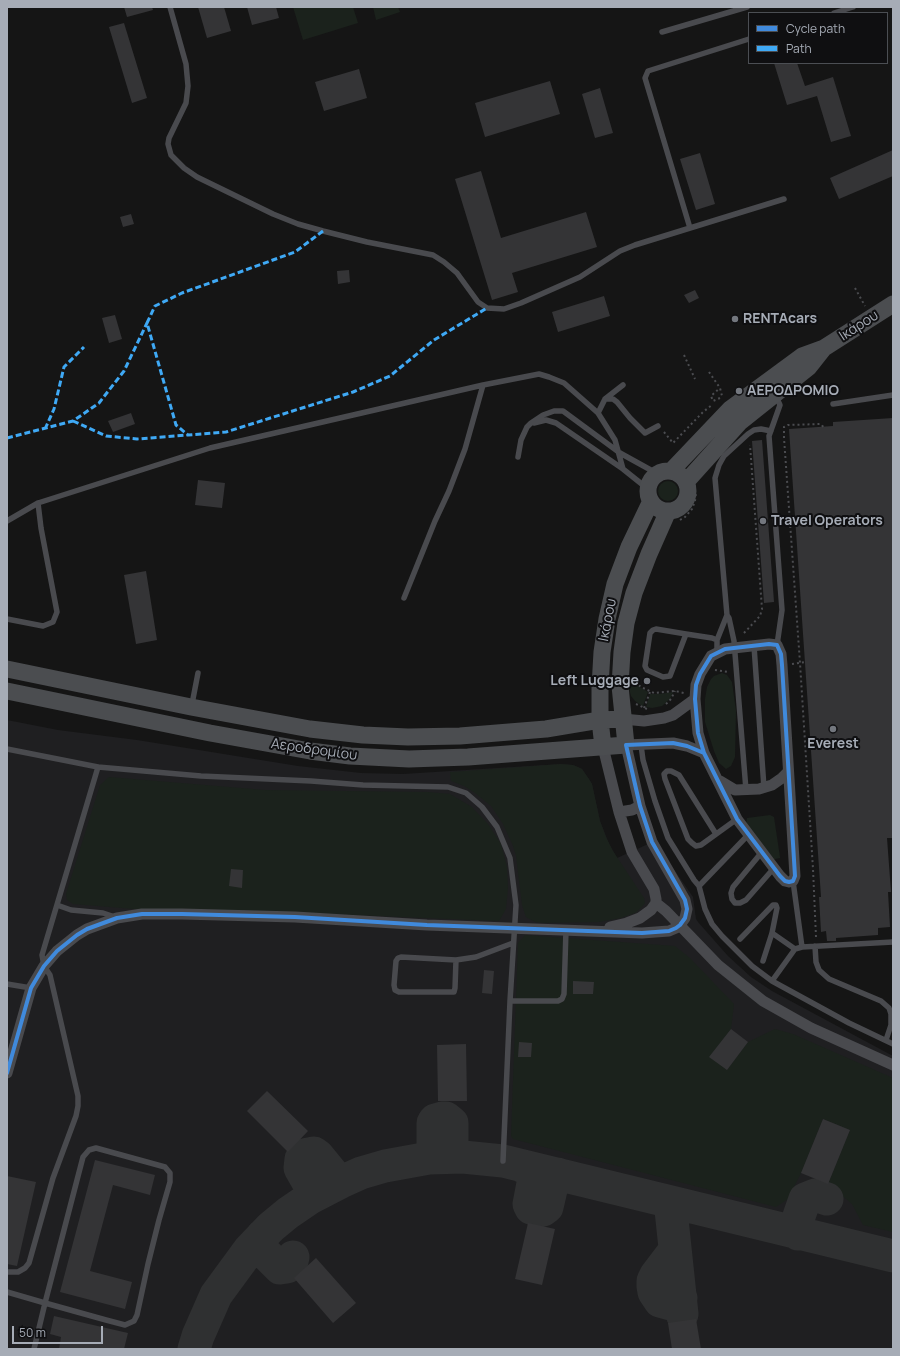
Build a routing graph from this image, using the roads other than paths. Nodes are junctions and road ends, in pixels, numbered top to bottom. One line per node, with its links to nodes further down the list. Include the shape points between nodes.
1 (170, 7): 8 (lane, via 186,64 188,86 186,103 168,144 172,155 184,168 197,177 298,224 367,242 433,255 457,273 478,302 487,308 498,310 515,306 580,277 628,248)
2 (747, 7): 5 (lane)
3 (853, 7): 4 (lane)
4 (837, 12)
5 (662, 32)
6 (748, 39): 8 (lane, via 648,71 645,78)
7 (784, 199): 8 (lane)
8 (690, 228)
9 (893, 304): 10 (main road, Ικάρου)
10 (824, 348): 13 (main road, Ικάρου, via 809,368); 24 (main road, Ικάρου, via 802,356 730,409)
11 (483, 385): 17 (lane, via 539,374 564,383); 27 (lane, via 210,448); 30 (lane, via 454,477)
12 (623, 385): 15 (lane)
13 (775, 394): 20 (lane, via 780,405); 25 (main road, Ικάρου, via 740,422)
14 (893, 395): 16 (lane)
15 (605, 399): 17 (lane); 19 (lane, via 617,402 645,433)
16 (833, 404)
17 (598, 413): 21 (lane)
18 (531, 423): 21 (lane, via 554,411 563,412); 22 (lane, via 521,440); 23 (lane, via 546,420 556,423)
19 (658, 426)
20 (771, 431): 31 (lane, via 754,430 748,434 724,456 715,478); 35 (lane, via 769,436 782,610)
21 (620, 453): 23 (lane); 24 (lane)
22 (518, 457)
23 (623, 469): 26 (lane)
24 (665, 472): 25 (main road, via 677,473); 26 (main road, via 654,478)
25 (691, 486): 28 (main road, via 688,488 685,501 675,510)
26 (650, 495): 28 (main road, via 656,506); 45 (main road, Ικάρου, via 615,584 608,612 602,652)
27 (38, 503): 29 (lane); 32 (lane, via 57,612 52,622 43,626)
28 (673, 516): 44 (main road, Ικάρου, via 649,554 636,586 626,622 620,686)
29 (7, 520)
30 (404, 598)
31 (727, 615): 34 (lane); 37 (lane)
32 (7, 619)
33 (686, 634): 33 (lane, via 670,676 663,677 647,670 645,666 650,633 653,630); 34 (lane)
34 (717, 640): 38 (lane)
35 (777, 645): 36 (street); 51 (street, via 781,654)
36 (754, 646): 37 (street); 53 (lane)
37 (735, 648): 38 (street); 54 (lane)
38 (717, 652): 42 (street, via 711,656 700,674)
39 (7, 669): 43 (main road, Αεροδρομίου)
40 (198, 673): 43 (lane)
41 (7, 691): 47 (main road, Αεροδρομίου, via 210,733 350,756 409,759 468,757)
42 (695, 699): 44 (street, via 673,715 664,718 644,721); 49 (street, via 698,733)
43 (191, 707): 45 (main road, Αεροδρομίου, via 310,729 408,737 502,733)
44 (623, 719): 45 (main road, Αεροδρομίου); 46 (main road, Ικάρου)
45 (600, 720): 47 (main road, Ικάρου)
46 (633, 745): 47 (main road, Αεροδρομίου); 49 (street, via 673,742); 55 (street); 63 (lane, via 643,760 668,838)
47 (603, 747): 56 (street)
48 (7, 749): 50 (lane)
49 (704, 754): 52 (street)
50 (98, 766): 65 (lane); 68 (lane, via 240,778 363,785 438,786 466,793 482,807 497,827 510,858 516,905)
51 (788, 772): 53 (street, via 777,783); 62 (street)
52 (718, 779): 54 (street, via 735,790); 57 (street)
53 (764, 788): 54 (street)
54 (746, 790)
55 (640, 806): 56 (street); 67 (street, via 652,842 685,900 687,909)
56 (619, 812): 64 (street, via 632,852 654,889)
57 (737, 818): 58 (lane); 59 (street)
58 (716, 834): 58 (lane, via 696,846 688,839 665,779 664,774 667,771 671,770 680,775)
59 (749, 834): 60 (street); 63 (lane)
60 (762, 852): 61 (street); 61 (lane, via 733,887 731,893 735,903 746,900)
61 (774, 868): 62 (street, via 785,881)
62 (793, 881): 76 (lane)
63 (699, 886): 81 (lane, via 712,924 748,962)
64 (656, 903): 67 (street); 70 (street, via 635,921)
65 (57, 905): 66 (lane); 80 (lane, via 43,951)
66 (117, 918): 68 (street, via 142,914 182,914); 80 (street, via 87,929 57,951)
67 (680, 925): 70 (street, via 669,930 642,933); 87 (street, via 718,965 763,1001 811,1028)
68 (514, 927): 69 (street); 74 (lane)
69 (566, 930): 70 (street); 84 (lane, via 562,999)
70 (590, 930)
71 (772, 933): 72 (lane, via 777,908 774,905); 77 (lane); 79 (lane)
72 (740, 939)
73 (893, 942): 75 (lane)
74 (513, 943): 78 (lane, via 494,952); 84 (lane)
75 (815, 946): 76 (lane); 85 (lane, via 819,970 829,979 881,1001 889,1008 891,1025)
76 (802, 947): 77 (lane)
77 (795, 949): 81 (lane)
78 (456, 960): 78 (lane, via 401,956 396,961 395,990 454,992)
79 (763, 961)
80 (44, 966): 83 (street); 90 (lane, via 50,975 78,1096 78,1106 53,1178 29,1263 18,1272)
81 (772, 981): 85 (lane)
82 (7, 984): 83 (lane)
83 (31, 988): 88 (street)
84 (510, 1001): 89 (lane)
85 (886, 1040): 86 (lane)
86 (893, 1044)
87 (893, 1065)
88 (7, 1073)
89 (504, 1161)
90 (7, 1272)
91 (7, 1292): 92 (lane)
92 (45, 1303): 92 (lane, via 83,1157 89,1150 96,1148 165,1167 170,1173 170,1182 134,1321 125,1325); 93 (lane)
93 (34, 1349)

